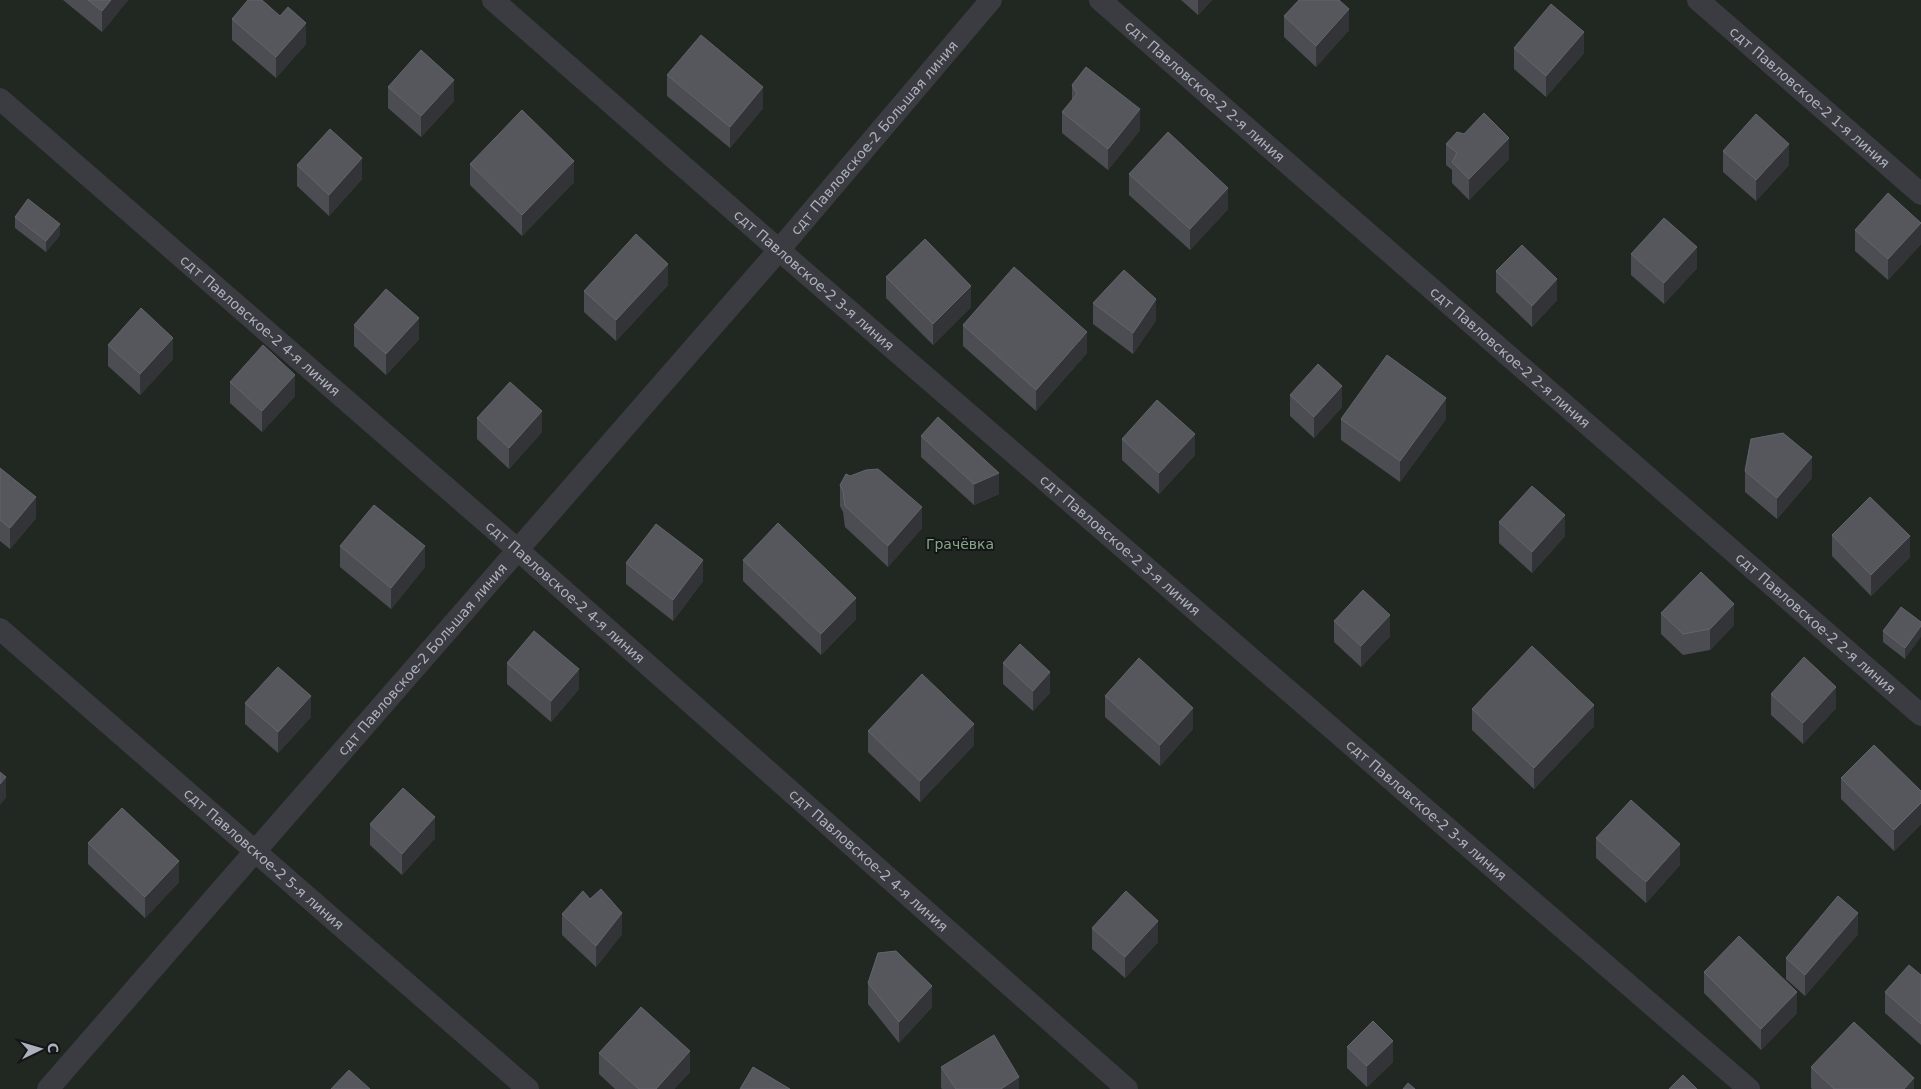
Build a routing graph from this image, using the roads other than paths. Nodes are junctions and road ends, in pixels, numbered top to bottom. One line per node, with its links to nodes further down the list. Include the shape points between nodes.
1 (493, 0): 7 (lane, сдт Павловское-2 3-я линия)
2 (991, 0): 7 (lane, сдт Павловское-2 Большая линия)
3 (1100, 0): 10 (lane, сдт Павловское-2 2-я линия)
4 (1698, 0): 6 (lane, сдт Павловское-2 1-я линия)
5 (0, 99): 8 (lane, сдт Павловское-2 4-я линия)
6 (1921, 194)
7 (779, 250): 8 (lane, сдт Павловское-2 Большая линия); 15 (lane, сдт Павловское-2 3-я линия)
8 (518, 550): 11 (lane, сдт Павловское-2 Большая линия); 14 (lane, сдт Павловское-2 4-я линия)
9 (0, 629): 11 (lane, сдт Павловское-2 5-я линия)
10 (1921, 714)
11 (256, 852): 12 (lane, сдт Павловское-2 Большая линия); 13 (lane, сдт Павловское-2 5-я линия)
12 (48, 1089)
13 (528, 1089)
14 (1127, 1089)
15 (1749, 1089)

